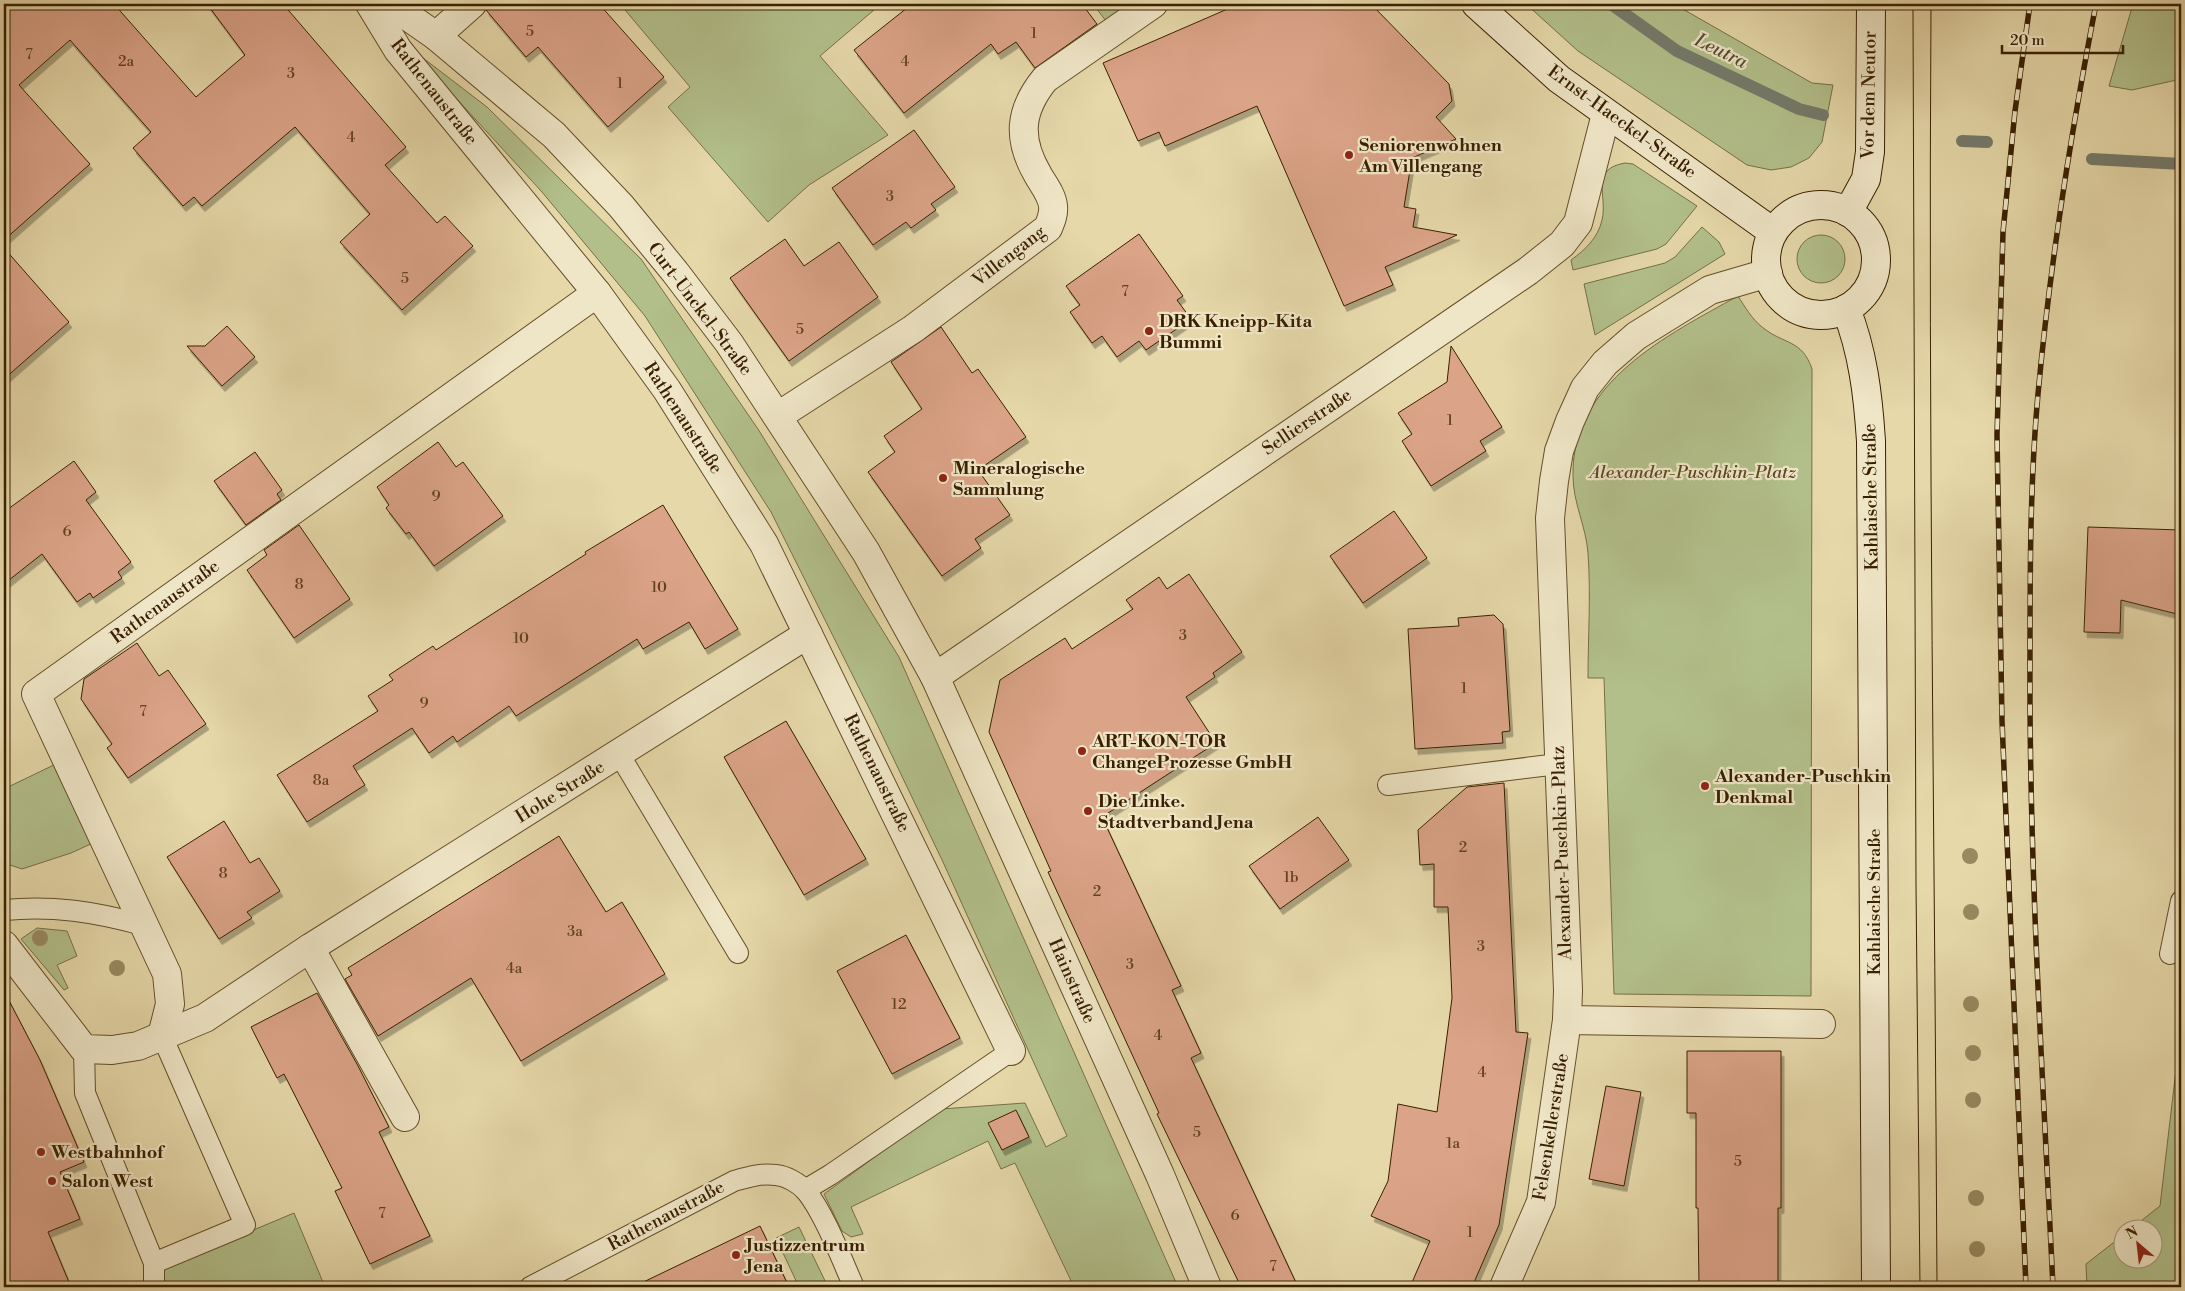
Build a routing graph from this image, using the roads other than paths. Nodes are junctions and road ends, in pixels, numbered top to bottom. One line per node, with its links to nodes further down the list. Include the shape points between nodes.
1 (370, 4): 12 (street, Rathenaustraße, via 398,50)
2 (390, 4): 7 (street, Curt-Unckel-Straße)
3 (472, 4): 7 (street)
4 (1153, 4): 14 (street, Villengang, via 1045,79 1026,109 1024,145 1053,204 1054,216 1048,228 913,329)
5 (1476, 4): 8 (street, Ernst-Haeckel-Straße, via 1559,79)
6 (1871, 4): 9 (street, Vor dem Neutor, via 1870,152 1866,179)
7 (436, 36): 14 (street, Curt-Unckel-Straße, via 554,135 621,206 729,343)
8 (1606, 114): 10 (street, Ernst-Haeckel-Straße); 16 (street, Sellierstraße, via 1578,223 1562,244 1528,271)
9 (1848, 212): 10 (street, via 1824,205 1807,207 1791,214); 13 (street, via 1868,230 1876,255 1872,281 1866,293)
10 (1774, 232): 11 (street, via 1766,259)
11 (1768, 273): 13 (street, via 1782,299 1793,308 1820,315); 18 (street, Alexander-Puschkin-Platz, via 1710,290 1636,336 1605,363 1585,388 1570,421 1560,451 1550,518)
12 (597, 294): 15 (street, Rathenaustraße, via 666,390 764,544); 22 (street, Rathenaustraße, via 36,694)
13 (1846, 310): 40 (street, Kahlaische Straße, via 1864,368 1872,441)
14 (778, 416): 16 (street, Curt-Unckel-Straße, via 866,552)
15 (808, 634): 17 (street, Hohe Straße); 31 (street, Rathenaustraße)
16 (935, 677): 38 (street, Hainstraße, via 1160,1175)
17 (619, 754): 24 (street, Hohe Straße); 25 (lane)
18 (1558, 764): 19 (lane); 27 (street, Alexander-Puschkin-Platz)
19 (1388, 785)
20 (2181, 901): 26 (lane)
21 (4, 910): 22 (lane, via 32,907 72,910)
22 (143, 925): 29 (street, Rathenaustraße, via 167,974 170,1004)
23 (4, 946): 30 (street)
24 (310, 948): 29 (street, Hohe Straße, via 205,1018); 32 (street)
25 (738, 954)
26 (2170, 954)
27 (1567, 1020): 28 (street); 39 (street, Felsenkellerstraße, via 1541,1202)
28 (1821, 1024)
29 (162, 1036): 30 (street, Hohe Straße, via 138,1046 112,1050); 34 (lane, via 245,1225)
30 (84, 1048): 34 (lane, via 85,1093)
31 (1011, 1051): 33 (lane, Rathenaustraße)
32 (405, 1117)
33 (805, 1190): 36 (lane, Rathenaustraße, via 777,1174 734,1181); 37 (lane, Rathenaustraße, via 818,1210)
34 (154, 1263): 35 (lane)
35 (154, 1287)
36 (530, 1287)
37 (854, 1287)
38 (1207, 1287)
39 (1504, 1287)
40 (1876, 1287)

